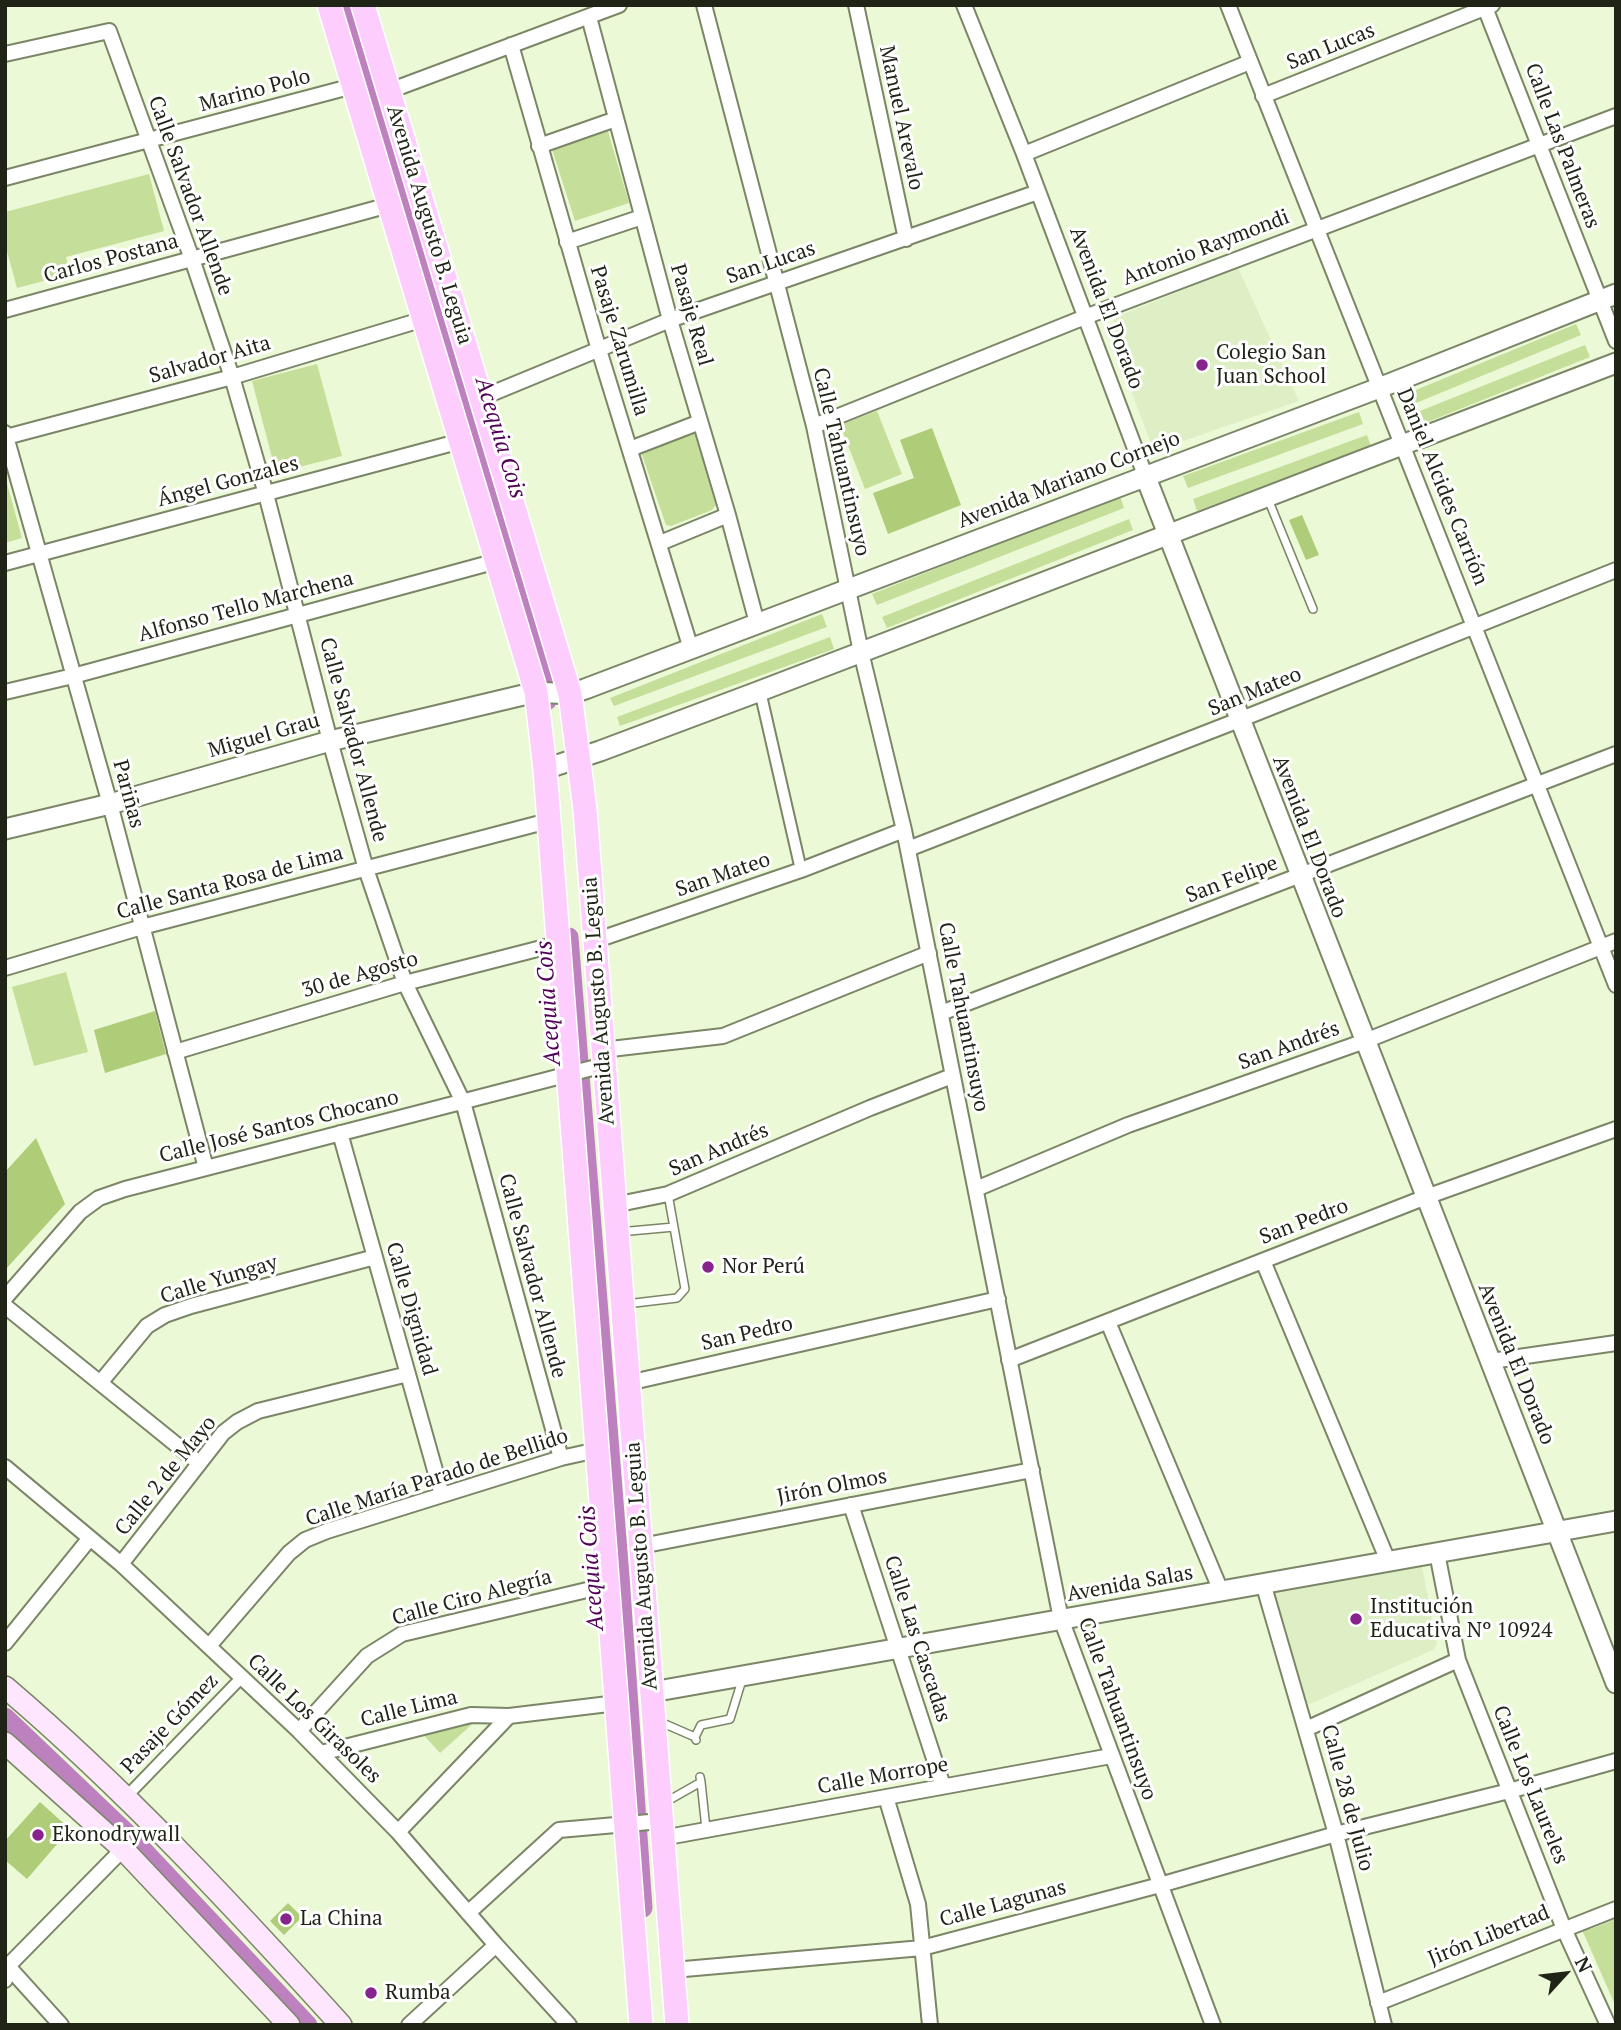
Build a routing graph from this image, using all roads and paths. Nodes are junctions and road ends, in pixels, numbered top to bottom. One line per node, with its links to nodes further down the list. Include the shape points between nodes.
1 (328, 5): 13 (main road, Avenida Augusto B. Leguia)
2 (363, 5): 14 (main road, Avenida Augusto B. Leguia)
3 (619, 5): 9 (street)
4 (704, 5): 30 (street, Calle Tahuantinsuyo)
5 (856, 5): 27 (street, Manuel Arevalo)
6 (964, 5): 21 (street, Avenida El Dorado)
7 (1228, 5): 12 (street, Daniel Alcides Carrión)
8 (1487, 6): 15 (street, San Lucas); 20 (street, Calle Las Palmeras)
9 (589, 17): 10 (street); 17 (street, Pasaje Real)
10 (511, 45): 14 (street); 19 (street, Pasaje Zarumilla)
11 (5, 54): 18 (street, Calle Salvador Allende, via 109,31)
12 (1250, 62): 15 (street, Daniel Alcides Carrión); 21 (street)
13 (353, 86): 18 (street, Marino Polo); 24 (main road, Avenida Augusto B. Leguia)
14 (389, 91): 41 (main road, Avenida Augusto B. Leguia)
15 (1264, 96): 26 (street, Daniel Alcides Carrión)
16 (1616, 116): 20 (street, Antonio Raymondi)
17 (616, 120): 19 (street); 25 (street, Pasaje Real)
18 (148, 142): 22 (street, Marino Polo); 29 (street, Calle Salvador Allende)
19 (539, 145): 28 (street, Pasaje Zarumilla)
20 (1539, 145): 26 (street, Antonio Raymondi); 31 (street, Calle Las Palmeras)
21 (1024, 154): 23 (street, Avenida El Dorado)
22 (5, 178)
23 (1038, 192): 27 (street, San Lucas); 33 (street, Avenida El Dorado)
24 (389, 205): 29 (street, Carlos Postana); 34 (main road, Avenida Augusto B. Leguia)
25 (642, 217): 28 (street); 35 (street, Pasaje Real)
26 (1316, 229): 33 (street, Antonio Raymondi); 40 (street, Daniel Alcides Carrión)
27 (906, 239): 30 (street, San Lucas)
28 (567, 242): 37 (street, Pasaje Zarumilla)
29 (192, 259): 32 (street, Carlos Postana); 39 (street, Calle Salvador Allende)
30 (777, 284): 35 (street, San Lucas); 43 (street, Calle Tahuantinsuyo)
31 (1608, 297): 36 (street, Calle Las Palmeras); 40 (street, Avenida Mariano Cornejo)
32 (5, 310)
33 (1085, 317): 43 (street, Antonio Raymondi); 48 (street, Avenida El Dorado)
34 (424, 319): 39 (street, Salvador Aita); 45 (main road, Avenida Augusto B. Leguia)
35 (670, 320): 37 (street, San Lucas); 42 (street, Pasaje Real)
36 (1616, 341)
37 (599, 350): 41 (street, San Lucas); 47 (street, Pasaje Zarumilla)
38 (1616, 363): 46 (street)
39 (232, 377): 44 (street, Salvador Aita); 49 (street, Calle Salvador Allende)
40 (1379, 388): 46 (street, Daniel Alcides Carrión); 48 (street, Avenida Mariano Cornejo)
41 (481, 398): 69 (main road, Avenida Augusto B. Leguia)
42 (700, 422): 47 (street); 51 (street, Pasaje Real)
43 (814, 426): 58 (street, Calle Tahuantinsuyo)
44 (6, 435): 54 (street, Pariñas)
45 (461, 441): 49 (street, Ángel Gonzales); 55 (main road, Avenida Augusto B. Leguia)
46 (1402, 446): 50 (street); 62 (street, Daniel Alcides Carrión)
47 (630, 449): 53 (street, Pasaje Zarumilla)
48 (1145, 475): 52 (street, Avenida El Dorado); 58 (street, Avenida Mariano Cornejo)
49 (266, 494): 54 (street, Ángel Gonzales); 60 (street, Calle Salvador Allende)
50 (1267, 496): 52 (street); 59 (lane)
51 (729, 515): 53 (street); 61 (street, Pasaje Real)
52 (1168, 536): 64 (street); 70 (street, Avenida El Dorado)
53 (660, 543): 63 (street, Pasaje Zarumilla)
54 (39, 554): 56 (street, Ángel Gonzales); 65 (street, Pariñas)
55 (497, 561): 60 (street, Alfonso Tello Marchena); 68 (main road, Avenida Augusto B. Leguia)
56 (5, 564)
57 (1616, 570): 62 (street, San Mateo)
58 (848, 589): 61 (street, Avenida Mariano Cornejo); 64 (street, Calle Tahuantinsuyo)
59 (1313, 609)
60 (297, 614): 65 (street, Alfonso Tello Marchena); 71 (street, Calle Salvador Allende)
61 (757, 624): 63 (street, Avenida Mariano Cornejo)
62 (1474, 626): 70 (street, San Mateo); 75 (street, Daniel Alcides Carrión)
63 (691, 649): 69 (street, Avenida Mariano Cornejo)
64 (861, 652): 66 (street); 79 (street, Calle Tahuantinsuyo)
65 (73, 676): 67 (street, Alfonso Tello Marchena); 76 (street, Pariñas)
66 (760, 691): 73 (street); 82 (street)
67 (5, 692)
68 (537, 692): 69 (street, Avenida Mariano Cornejo); 71 (street, Miguel Grau); 74 (main road, Avenida Augusto B. Leguia)
69 (569, 694): 73 (main road, Avenida Augusto B. Leguia)
70 (1239, 720): 80 (street, San Mateo); 83 (street, Avenida El Dorado)
71 (330, 741): 76 (street, Miguel Grau); 81 (street, Calle Salvador Allende)
72 (1616, 754): 75 (street, San Felipe)
73 (579, 759): 74 (street); 86 (main road, Avenida Augusto B. Leguia)
74 (545, 768): 77 (main road, Avenida Augusto B. Leguia)
75 (1536, 783): 83 (street, San Felipe); 88 (street, Daniel Alcides Carrión)
76 (110, 804): 78 (street, Miguel Grau); 84 (street, Pariñas)
77 (548, 821): 81 (street, Calle Santa Rosa de Lima); 87 (main road, Avenida Augusto B. Leguia)
78 (5, 829)
79 (904, 830): 80 (street, Calle Tahuantinsuyo); 82 (street, San Mateo)
80 (908, 849): 89 (street, Calle Tahuantinsuyo)
81 (366, 869): 84 (street, Calle Santa Rosa de Lima); 91 (street, Calle Salvador Allende)
82 (801, 870): 86 (street, San Mateo)
83 (1300, 877): 93 (street, San Felipe); 94 (street, Avenida El Dorado)
84 (142, 927): 90 (street, Calle Santa Rosa de Lima); 95 (street, Pariñas)
85 (1616, 941): 88 (street, San Andrés)
86 (594, 942): 96 (main road, Avenida Augusto B. Leguia)
87 (557, 944): 91 (street, 30 de Agosto); 97 (main road, Avenida Augusto B. Leguia)
88 (1601, 947): 92 (street, Daniel Alcides Carrión); 94 (street, San Andrés)
89 (929, 953): 93 (street, Calle Tahuantinsuyo); 96 (street, via 723,1036)
90 (5, 968)
91 (405, 983): 95 (street, 30 de Agosto); 99 (street, Calle Salvador Allende)
92 (1616, 985)
93 (941, 1013): 98 (street, Calle Tahuantinsuyo)
94 (1365, 1041): 103 (street, San Andrés, via 1128,1125); 105 (street, Avenida El Dorado)
95 (176, 1052): 102 (street, Pariñas)
96 (603, 1060): 97 (street, Calle José Santos Chocano); 106 (main road, Avenida Augusto B. Leguia)
97 (568, 1073): 99 (street, Calle José Santos Chocano); 122 (main road, Avenida Augusto B. Leguia)
98 (952, 1076): 103 (street, Calle Tahuantinsuyo); 104 (street, San Andrés)
99 (463, 1102): 101 (street, Calle José Santos Chocano); 123 (street, Calle Salvador Allende)
100 (1616, 1129): 105 (street, San Pedro)
101 (340, 1133): 102 (street, Calle José Santos Chocano); 109 (street, Calle Dignidad)
102 (206, 1168): 111 (street, Calle José Santos Chocano, via 99,1198 80,1212)
103 (976, 1189): 112 (street, Calle Tahuantinsuyo)
104 (668, 1194): 106 (street, San Andrés); 107 (lane)
105 (1426, 1197): 110 (street, San Pedro); 118 (street, Avenida El Dorado)
106 (614, 1205): 108 (main road, Avenida Augusto B. Leguia)
107 (674, 1227): 108 (lane); 113 (lane, via 685,1289 682,1295)
108 (617, 1232): 113 (main road, Avenida Augusto B. Leguia)
109 (375, 1257): 119 (street, Calle Dignidad); 120 (street, Calle Yungay, via 165,1315 147,1326)
110 (1263, 1261): 115 (street, San Pedro); 134 (street)
111 (5, 1298)
112 (998, 1299): 117 (street, Calle Tahuantinsuyo); 121 (street, San Pedro)
113 (622, 1305): 121 (main road, Avenida Augusto B. Leguia)
114 (5, 1306): 120 (street)
115 (1108, 1322): 117 (street, San Pedro); 138 (street)
116 (1616, 1343): 118 (street)
117 (1009, 1360): 126 (street, Calle Tahuantinsuyo)
118 (1491, 1361): 130 (street, Avenida El Dorado)
119 (408, 1374): 124 (street, Calle 2 de Mayo, via 258,1411 223,1433); 127 (street, Calle Dignidad)
120 (100, 1382): 124 (street)
121 (628, 1383): 132 (main road, Avenida Augusto B. Leguia)
122 (597, 1450): 123 (street, Calle María Parado de Bellido); 137 (main road, Avenida Augusto B. Leguia)
123 (561, 1458): 127 (street, Calle María Parado de Bellido)
124 (199, 1463): 135 (street, Calle 2 de Mayo)
125 (5, 1468): 131 (street, Calle Los Girasoles)
126 (1032, 1470): 128 (street, Jirón Olmos); 139 (street, Calle Tahuantinsuyo)
127 (442, 1495): 141 (street, Calle María Parado de Bellido, via 305,1540)
128 (851, 1505): 132 (street, Jirón Olmos); 142 (street, Calle Las Cascadas)
129 (1616, 1521): 130 (street, Avenida Salas)
130 (1558, 1532): 133 (street, Avenida Salas); 146 (street, Avenida El Dorado)
131 (90, 1538): 135 (street, Calle Los Girasoles); 140 (street)
132 (641, 1546): 148 (main road, Avenida Augusto B. Leguia)
133 (1437, 1553): 134 (street, Avenida Salas); 143 (street, Calle Los Laureles)
134 (1388, 1562): 136 (street, Avenida Salas)
135 (121, 1564): 141 (street, Calle Los Girasoles)
136 (1263, 1583): 138 (street, Avenida Salas); 152 (street, Calle 28 de Julio)
137 (608, 1585): 149 (main road, Avenida Augusto B. Leguia); 153 (street, Calle Ciro Alegría, via 402,1633 366,1656)
138 (1221, 1591): 139 (street, Avenida Salas)
139 (1062, 1619): 142 (street, Avenida Salas); 156 (street, Calle Tahuantinsuyo)
140 (5, 1643)
141 (209, 1646): 145 (street, Calle Los Girasoles)
142 (898, 1648): 144 (street, Avenida Salas); 158 (street, Calle Las Cascadas)
143 (1458, 1660): 152 (street); 159 (street, Calle Los Laureles)
144 (743, 1676): 148 (street, Avenida Salas); 151 (lane, via 730,1719 701,1725 695,1739)
145 (242, 1677): 153 (street, Calle Los Girasoles); 160 (street, Pasaje Gómez)
146 (1616, 1683)
147 (5, 1687): 160 (main road)
148 (652, 1692): 151 (main road, Avenida Augusto B. Leguia)
149 (617, 1703): 150 (street, Calle Lima); 163 (main road, Avenida Augusto B. Leguia)
150 (509, 1716): 155 (street, Calle Lima, via 471,1714); 165 (street)
151 (654, 1719): 162 (main road, Avenida Augusto B. Leguia)
152 (1306, 1729): 166 (street, Calle 28 de Julio)
153 (299, 1731): 155 (street, Calle Los Girasoles)
154 (5, 1743): 167 (main road)
155 (321, 1753): 165 (street, Calle Los Girasoles)
156 (1111, 1756): 158 (street, Calle Morrope); 168 (street, Calle Tahuantinsuyo)
157 (1616, 1761): 159 (street, Calle Lagunas)
158 (943, 1786): 161 (street, Calle Morrope)
159 (1509, 1791): 166 (street, Calle Lagunas); 171 (street, Calle Los Laureles)
160 (126, 1797): 179 (main road)
161 (886, 1797): 164 (street, Calle Morrope); 173 (street, via 918,1904)
162 (661, 1821): 163 (street, Calle Morrope); 164 (street, Calle Morrope); 164 (lane, via 700,1780); 175 (main road, Avenida Augusto B. Leguia)
163 (627, 1825): 170 (street, Calle Morrope, via 559,1830); 182 (main road, Avenida Augusto B. Leguia)
164 (706, 1829)
165 (398, 1832): 170 (street, Calle Los Girasoles)
166 (1336, 1833): 168 (street, Calle Lagunas); 176 (street, Calle 28 de Julio)
167 (123, 1849): 174 (street); 178 (main road)
168 (1160, 1885): 173 (street, Calle Lagunas); 185 (street, Calle Tahuantinsuyo)
169 (1616, 1909): 171 (street, Jirón Libertad)
170 (468, 1913): 172 (street, Calle Los Girasoles)
171 (1564, 1929): 176 (street, Jirón Libertad); 187 (street, Calle Los Laureles)
172 (496, 1945): 180 (street); 181 (street, Calle Los Girasoles)
173 (922, 1948): 175 (street, Calle Lagunas); 184 (street)
174 (6, 1970): 177 (street)
175 (673, 1970): 183 (main road, Avenida Augusto B. Leguia)
176 (1378, 2003): 186 (street, Calle 28 de Julio)
177 (61, 2025)
178 (289, 2025)
179 (341, 2025)
180 (409, 2025)
181 (569, 2025)
182 (641, 2025)
183 (677, 2025)
184 (930, 2025)
185 (1213, 2025)
186 (1384, 2025)
187 (1608, 2025)

